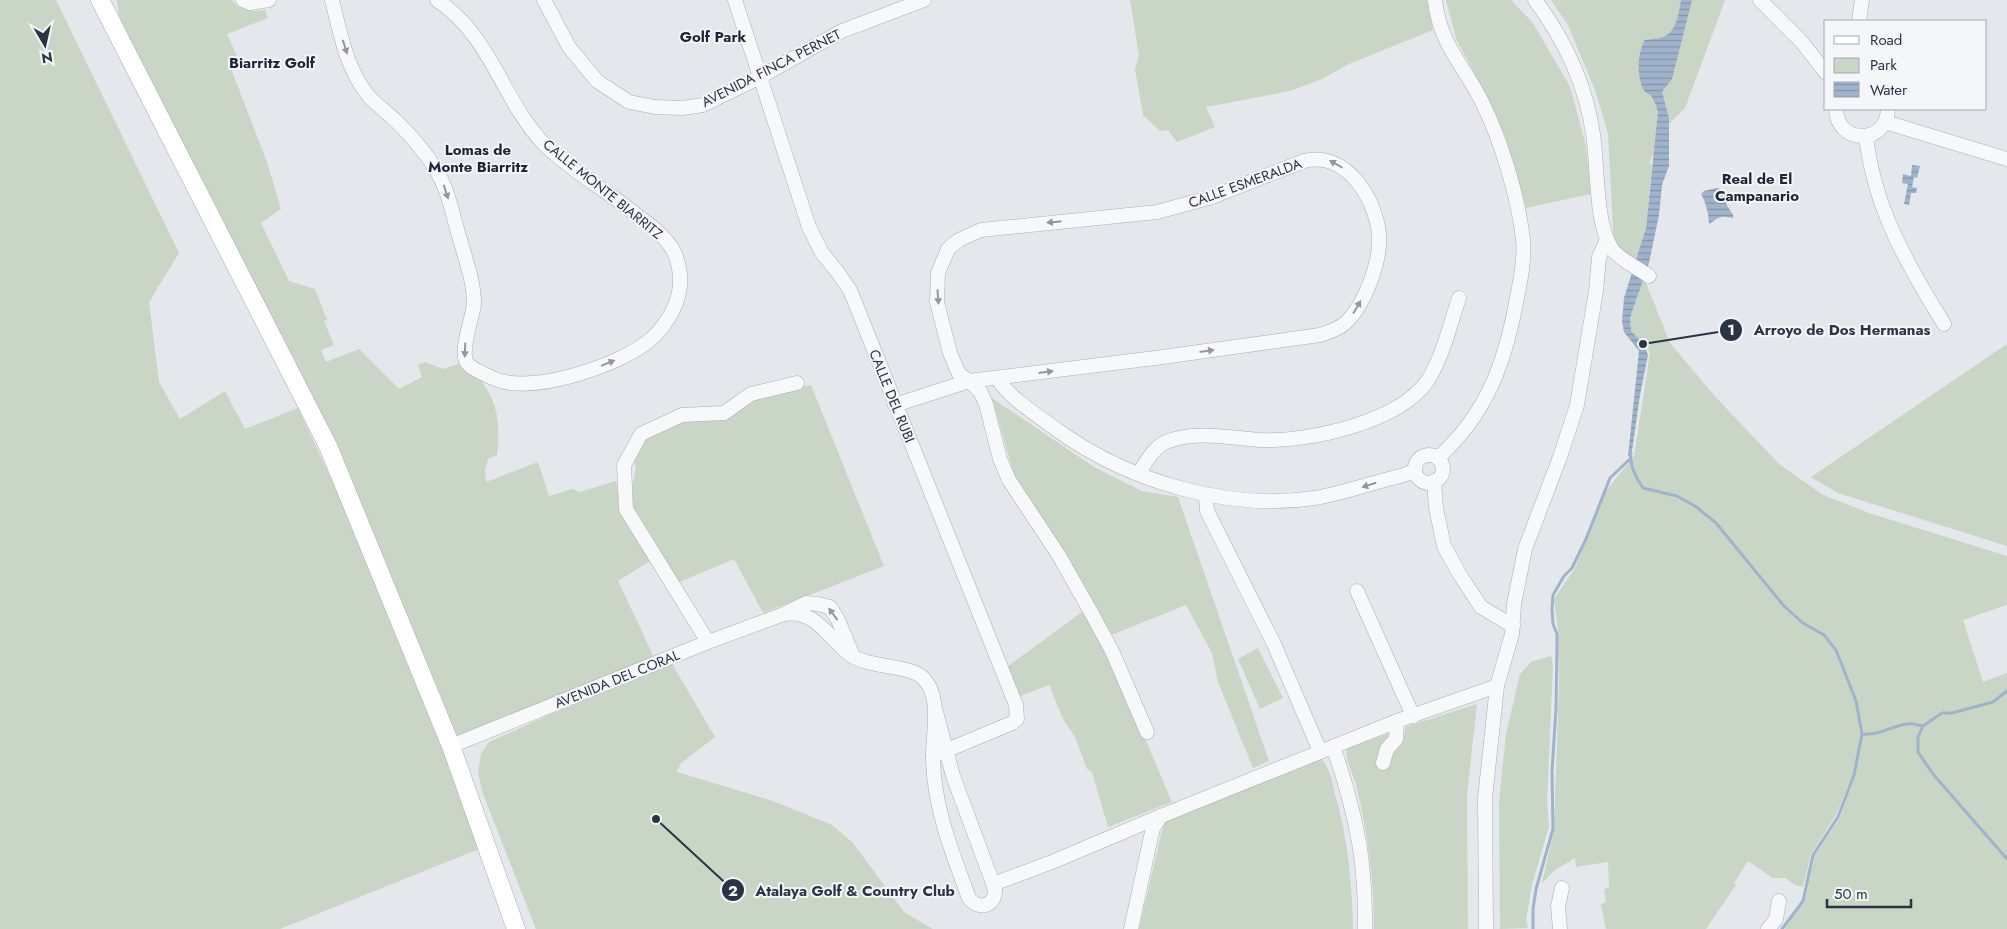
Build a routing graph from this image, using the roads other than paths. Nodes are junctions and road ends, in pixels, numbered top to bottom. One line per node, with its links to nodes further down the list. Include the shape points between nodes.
1 (100, 0): 41 (main road, via 328,446)
2 (243, 0): 3 (street, via 250,3)
3 (269, 0)
4 (332, 0): 5 (street, CALLE MONTE BIARRITZ, one-way to 5, via 352,70 367,95 424,152 444,186 474,301 464,344 468,364 502,382 550,382 628,355 649,341 665,324 675,306 680,277 674,252 652,227 544,143 527,124 474,34 451,9)
5 (437, 0)
6 (544, 0): 16 (street, AVENIDA FINCA PERNET, via 569,47 597,81 629,102 655,107 703,105)
7 (735, 0): 16 (street, CALLE DEL RUBI)
8 (924, 0): 16 (street, AVENIDA FINCA PERNET, via 842,31)
9 (1435, 0): 29 (street, via 1443,37 1482,101 1500,146 1523,241 1511,330 1492,386 1456,442)
10 (1534, 0): 21 (street, via 1552,22 1588,106 1599,208)
11 (1760, 0): 13 (street)
12 (1862, 0): 14 (street)
13 (1777, 7): 15 (street)
14 (1859, 20)
15 (1824, 71)
16 (760, 77): 28 (street, CALLE DEL RUBI, via 810,227 822,253 850,290)
17 (1836, 110): 19 (street, via 1842,127 1853,135)
18 (1886, 115): 19 (street, via 1877,131); 20 (street)
19 (1866, 136): 24 (street, via 1879,195 1899,248)
20 (2007, 159)
21 (1607, 240): 22 (street, via 1613,251); 35 (street, via 1599,257 1577,405 1525,549)
22 (1649, 276)
23 (1459, 298): 31 (street, via 1436,364 1426,381 1400,406 1328,433 1294,439 1184,436 1164,443 1149,457)
24 (1944, 324)
25 (997, 378): 26 (street, CALLE ESMERALDA); 26 (street, CALLE ESMERALDA, one-way to 26, via 1332,331 1357,310 1378,254 1379,234 1369,199 1339,164 1315,159 1212,197 1157,212 981,230 948,249 938,273 937,302 950,352 959,374); 31 (street, via 1031,410 1081,446)
26 (969, 381): 28 (street, CALLE ESMERALDA); 40 (street, via 980,391 986,404 1000,459 1010,480 1058,554 1112,651)
27 (797, 383): 36 (street, via 751,394 724,413 682,415 641,434 624,465 626,509)
28 (896, 405): 43 (street, CALLE DEL RUBI, via 1016,705 1017,719 1007,726)
29 (1438, 458): 30 (street, via 1425,456 1418,461); 32 (street, via 1443,471)
30 (1416, 470): 32 (street, via 1422,480); 33 (street, one-way to 33, via 1316,498 1256,501)
31 (1139, 473): 33 (street)
32 (1434, 481): 35 (street, via 1444,546 1481,608)
33 (1206, 496): 42 (street, via 1207,511)
34 (1357, 591): 38 (street)
35 (1513, 626): 37 (street)
36 (708, 642): 41 (street, AVENIDA DEL CORAL); 43 (street, AVENIDA DEL CORAL, via 784,614 795,612 817,621 834,642 854,658 922,677 928,685 936,712)
37 (1497, 686): 38 (street); 52 (street, via 1485,798)
38 (1413, 716): 39 (street)
39 (1397, 721): 42 (street); 44 (street, via 1396,739 1387,749)
40 (1146, 732)
41 (451, 746): 49 (main road)
42 (1326, 749): 45 (street); 51 (street, via 1339,765 1362,865)
43 (939, 754): 46 (street, via 953,776); 46 (street, via 935,787 942,825 969,898 980,906 988,904 995,893)
44 (1383, 763)
45 (1160, 816): 46 (street); 50 (street, via 1153,828)
46 (993, 884)
47 (1562, 888): 53 (street, via 1558,906)
48 (1779, 901): 54 (street, via 1776,919)
49 (516, 929)
50 (1131, 929)
51 (1365, 929)
52 (1486, 929)
53 (1560, 929)
54 (1768, 929)

